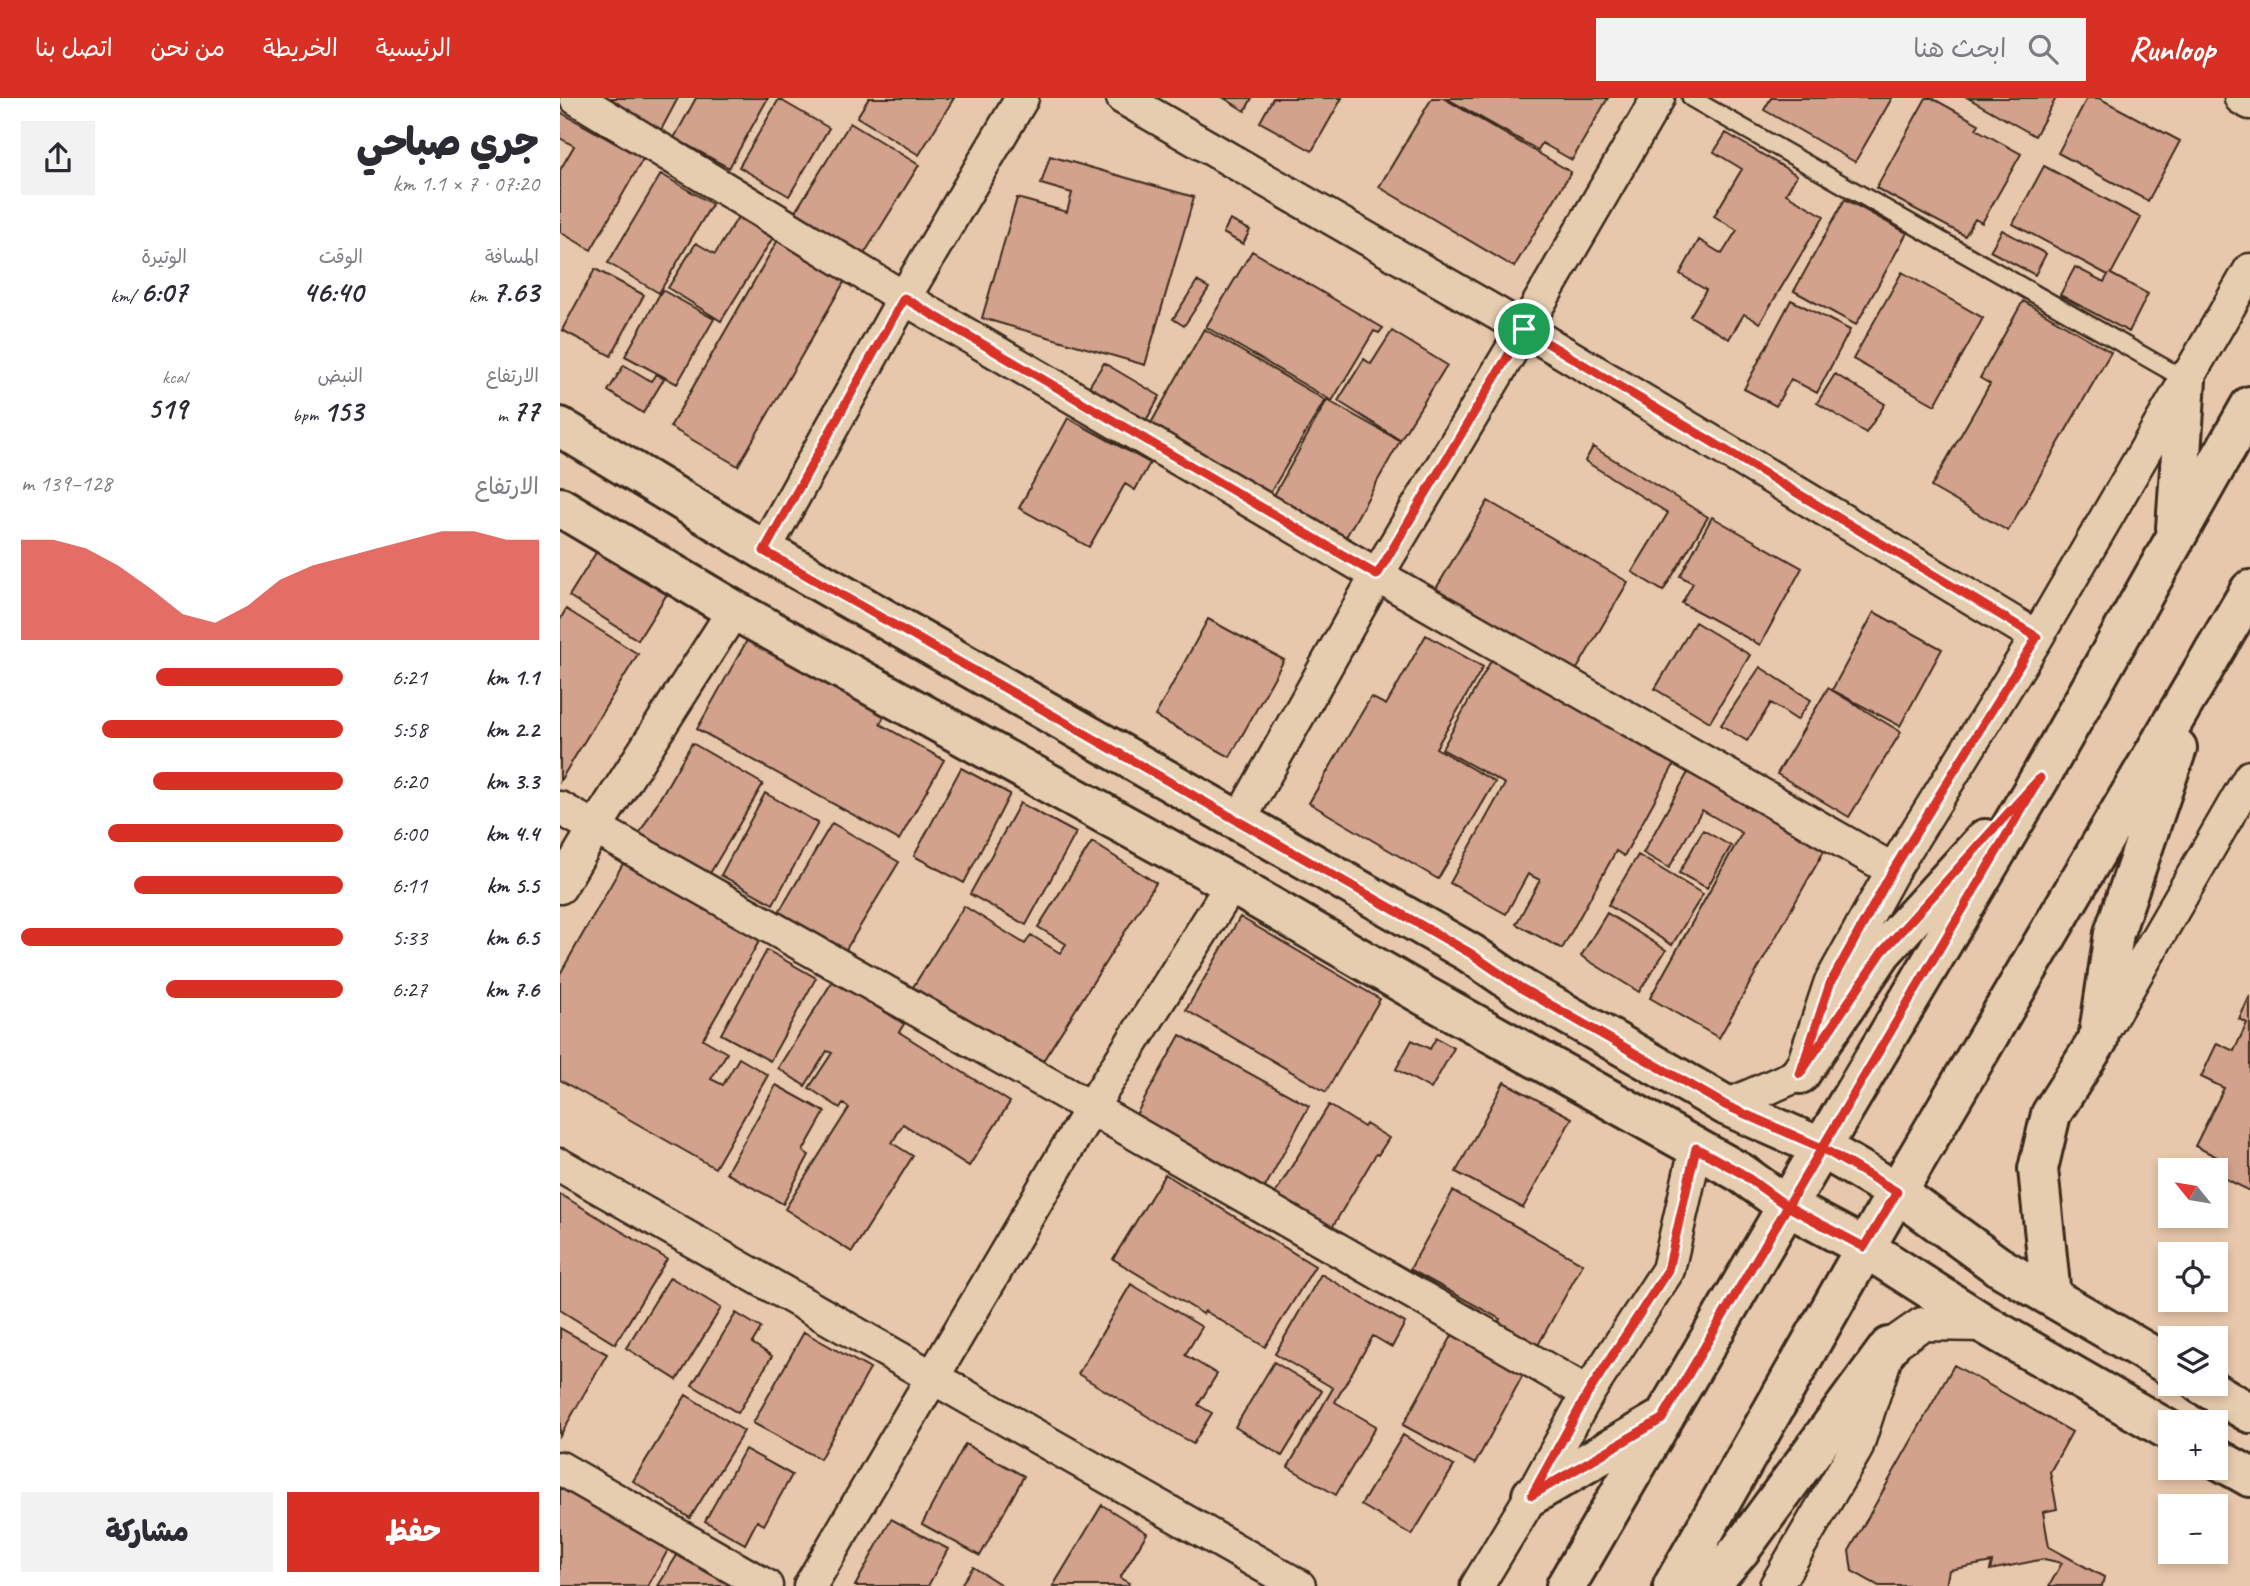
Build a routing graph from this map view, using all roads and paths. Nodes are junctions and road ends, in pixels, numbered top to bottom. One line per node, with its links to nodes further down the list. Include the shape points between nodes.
1 (576, 98): 9 (street)
2 (1022, 98): 9 (street)
3 (1123, 98): 10 (street)
4 (1658, 98): 10 (street)
5 (1691, 98): 11 (lane)
6 (2241, 98): 7 (street)
7 (2250, 103)
8 (2250, 270): 11 (street)
9 (904, 298): 16 (street); 17 (street)
10 (1524, 329): 17 (street); 20 (street)
11 (2186, 380): 15 (street); 20 (street)
12 (2250, 407): 15 (street)
13 (560, 427): 16 (street)
14 (560, 507): 19 (street)
15 (2175, 539): 23 (street)
16 (764, 551): 25 (street)
17 (1377, 575): 25 (street); 27 (street)
18 (2250, 590): 21 (street)
19 (734, 610): 26 (street); 28 (street)
20 (2037, 637): 27 (street)
21 (2203, 669): 30 (street, via 2113,933); 37 (street)
22 (2250, 777): 30 (street)
23 (2040, 778): 31 (street, via 1882,952); 35 (street)
24 (560, 808): 26 (street)
25 (1239, 821): 32 (street)
26 (595, 828): 29 (street); 33 (street)
27 (1893, 870): 31 (street, via 1830,984)
28 (1232, 884): 33 (street); 34 (street)
29 (560, 887)
30 (2098, 1040): 40 (street, via 2051,1114 2038,1170)
31 (1800, 1074): 32 (street)
32 (1727, 1106): 35 (street)
33 (1091, 1108): 44 (street); 45 (street)
34 (1696, 1148): 38 (street); 45 (street, via 1668,1270)
35 (1822, 1148): 37 (street); 38 (street)
36 (560, 1165): 44 (street)
37 (1897, 1192): 39 (street); 40 (street, via 1998,1266)
38 (1787, 1206): 39 (street); 48 (street)
39 (1864, 1247): 41 (street); 60 (street)
40 (2051, 1296): 43 (street)
41 (1986, 1325): 42 (street, via 1922,1324); 49 (street)
42 (1889, 1347): 54 (street, via 1856,1449); 61 (street)
43 (2158, 1359)
44 (933, 1377): 56 (street); 57 (street)
45 (1588, 1393): 53 (street)
46 (2221, 1396): 47 (street)
47 (2250, 1413)
48 (1662, 1419): 53 (street); 59 (street)
49 (2158, 1424)
50 (2228, 1465): 52 (street)
51 (560, 1468): 55 (street)
52 (2250, 1477)
53 (1532, 1495): 58 (street)
54 (1786, 1582)
55 (765, 1586)
56 (810, 1586)
57 (1299, 1586)
58 (1477, 1586)
59 (1566, 1586)
60 (1673, 1586)
61 (1709, 1586)

